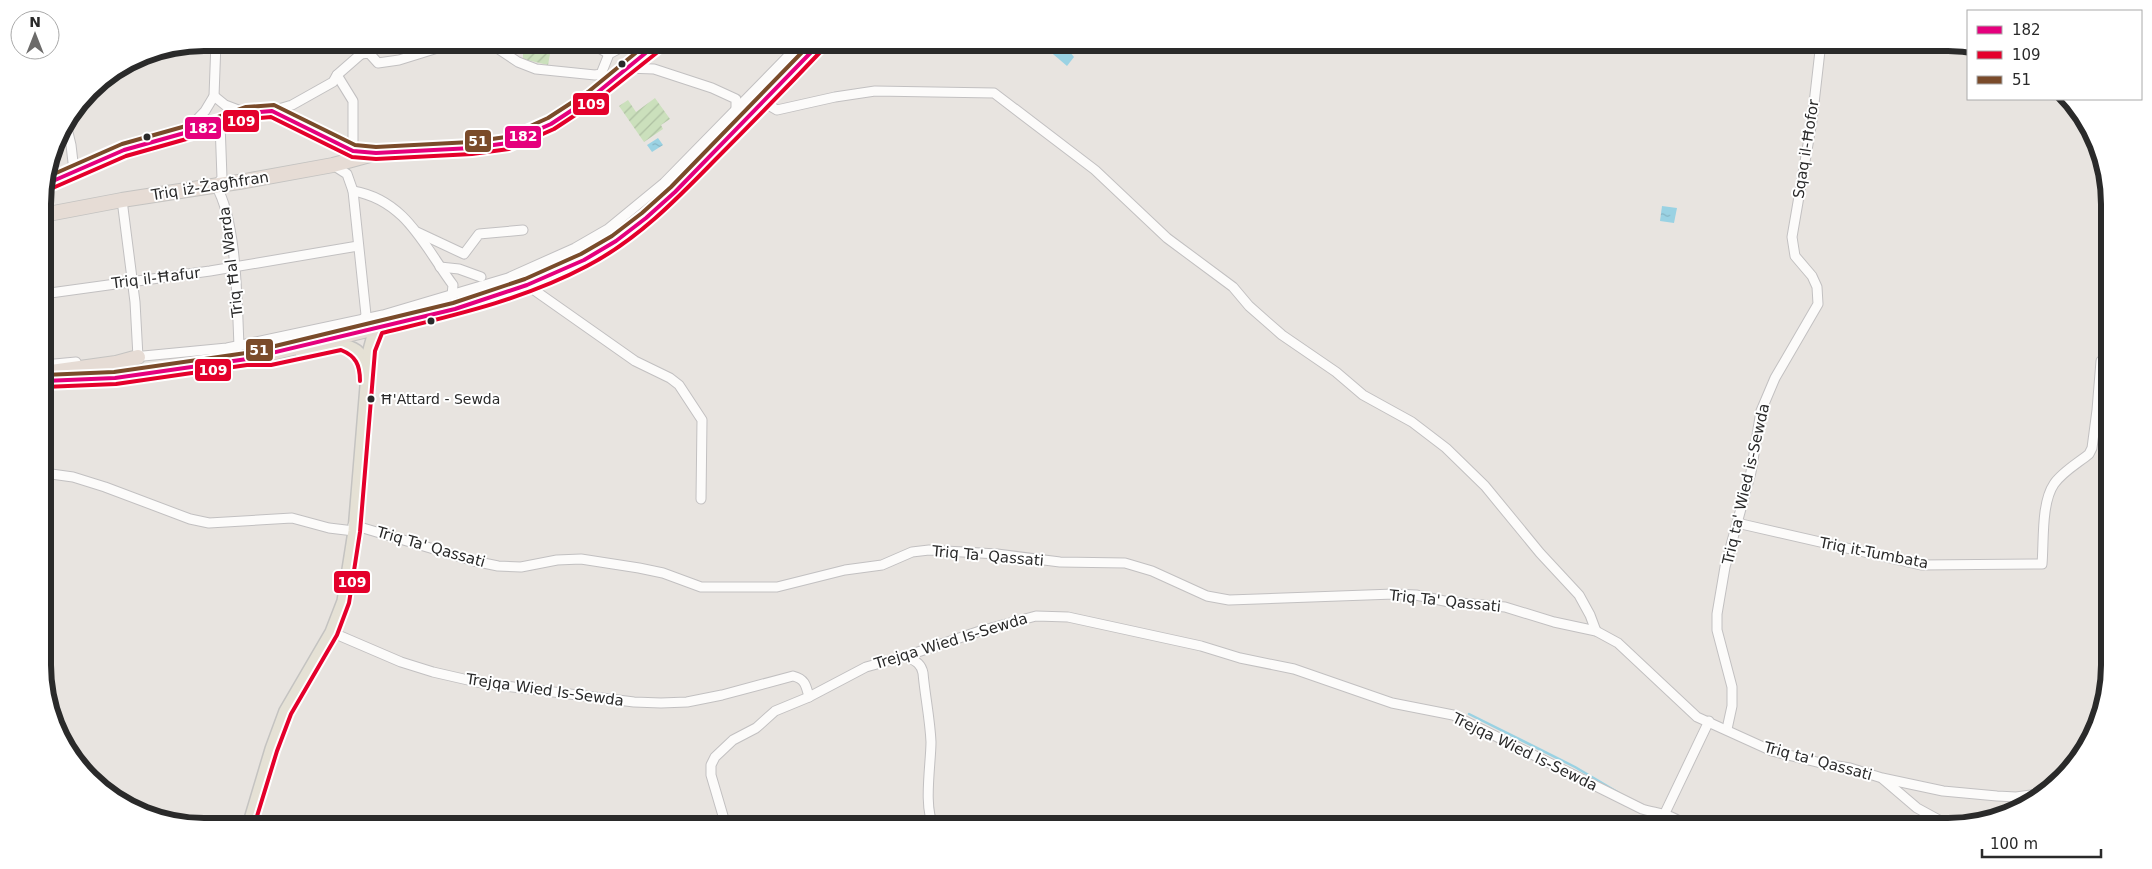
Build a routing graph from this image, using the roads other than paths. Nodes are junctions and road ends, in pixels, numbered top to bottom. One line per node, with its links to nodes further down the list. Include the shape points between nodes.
1 (216, 51): 16 (street)
2 (360, 51): 12 (street)
3 (363, 51): 12 (street)
4 (428, 51): 12 (street, via 378,63 369,53)
5 (502, 51): 13 (street, via 536,69 595,75 601,74)
6 (604, 51): 13 (street)
7 (615, 51): 13 (street)
8 (649, 51): 14 (highway)
9 (793, 51): 18 (street)
10 (812, 51): 17 (highway)
11 (1820, 51): 37 (street, Sqaq il-Ħofor, via 1812,121 1792,237)
12 (361, 54): 15 (street)
13 (609, 54)
14 (627, 68): 18 (street, via 654,70 712,88 736,100); 25 (highway, via 592,97 551,124 508,142 472,148)
15 (337, 75): 20 (street, via 333,82); 24 (street, via 353,100)
16 (214, 96): 19 (street, via 225,105); 22 (street)
17 (764, 102): 43 (highway, via 646,218 584,260); 60 (street, via 777,110 875,91 994,93 1095,170 1167,238 1233,288 1282,335 1363,395 1412,422 1446,448 1485,486 1579,595)
18 (736, 110): 45 (street, via 664,183 608,229 575,248 508,278)
19 (246, 113): 20 (highway); 21 (highway)
20 (278, 113): 24 (highway)
21 (220, 123): 22 (highway); 29 (street, Triq Ħal Warda, via 222,178)
22 (186, 131): 27 (highway, via 124,150)
23 (69, 134): 27 (street)
24 (353, 151): 25 (highway)
25 (379, 153): 26 (highway, Triq iż-Żagħfran)
26 (332, 165): 29 (highway, Triq iż-Żagħfran); 30 (street, via 347,174)
27 (74, 171): 28 (highway)
28 (54, 180)
29 (216, 186): 31 (highway, Triq iż-Żagħfran); 38 (street, Triq Ħal Warda, via 226,207)
30 (353, 191): 34 (street, via 378,197 399,212); 35 (street)
31 (122, 200): 32 (highway, Triq iż-Żagħfran); 42 (street)
32 (52, 213)
33 (523, 230): 36 (street, via 479,234)
34 (417, 232): 36 (street); 39 (street)
35 (358, 246): 38 (street, Triq il-Ħafur); 46 (street, via 366,315)
36 (464, 254): 40 (street)
37 (1795, 256): 58 (street, Triq ta' Wied is-Sewda, via 1812,276 1818,292 1818,304 1775,378 1761,411 1752,472)
38 (234, 267): 42 (street, Triq il-Ħafur); 48 (street, Triq Ħal Warda)
39 (440, 267): 40 (street); 45 (street, via 453,285)
40 (459, 269): 41 (street)
41 (481, 278)
42 (131, 280): 44 (street, Triq il-Ħafur); 49 (street)
43 (526, 285): 47 (highway, via 455,309); 57 (street, via 635,361 674,381 686,395 702,420)
44 (52, 293)
45 (452, 295): 46 (street)
46 (363, 320): 48 (street)
47 (378, 328): 50 (highway); 54 (main road, via 371,345)
48 (239, 346): 49 (street)
49 (138, 357): 52 (street); 53 (highway)
50 (247, 359): 54 (main road, via 270,359 341,344 359,352); 55 (highway, via 115,378)
51 (2101, 361): 58 (street, Triq it-Tumbata, via 2092,448 2055,483 2049,494 2042,564 1920,564)
52 (52, 364)
53 (52, 372)
54 (367, 376): 59 (main road)
55 (52, 381)
56 (51, 474): 59 (street, Triq Ta' Qassati, via 105,487 210,524 292,518 329,528)
57 (701, 499)
58 (1737, 524): 65 (street, Triq ta' Wied is-Sewda, via 1717,614 1717,630 1732,688)
59 (354, 528): 60 (street, Triq Ta' Qassati, via 498,566 521,567 581,559 663,573 701,587 777,587 845,570 882,565 912,552 930,550 1060,562 1125,564 1152,571 1207,596 1228,600 1416,595 1449,602 1505,607); 61 (main road, via 343,601)
60 (1596, 631): 64 (street, Triq ta' Qassati, via 1618,643 1697,717)
61 (330, 632): 63 (street, Trejqa Wied Is-Sewda, via 421,669 528,690 634,702 674,703 722,695 793,676 805,683); 72 (main road, via 285,710)
62 (906, 656): 63 (street, Trejqa Wied Is-Sewda, via 866,667); 68 (street, Trejqa Wied Is-Sewda, via 1029,617 1089,620 1303,672 1404,707 1453,715 1642,809); 74 (street, via 917,662 922,673 931,742)
63 (809, 697): 73 (street, via 776,711 756,728 733,740 715,757 711,775)
64 (1709, 722): 65 (street, Triq ta' Qassati); 68 (street)
65 (1727, 729): 66 (street, Triq ta' Qassati, via 1772,752)
66 (1882, 778): 67 (street, Triq ta' Qassati, via 1943,790); 71 (street, via 1917,808)
67 (2026, 796)
68 (1665, 813): 69 (street); 70 (street, Trejqa Wied Is-Sewda)
69 (1664, 817)
70 (1673, 817)
71 (1934, 817)
72 (250, 818)
73 (724, 818)
74 (930, 818)

